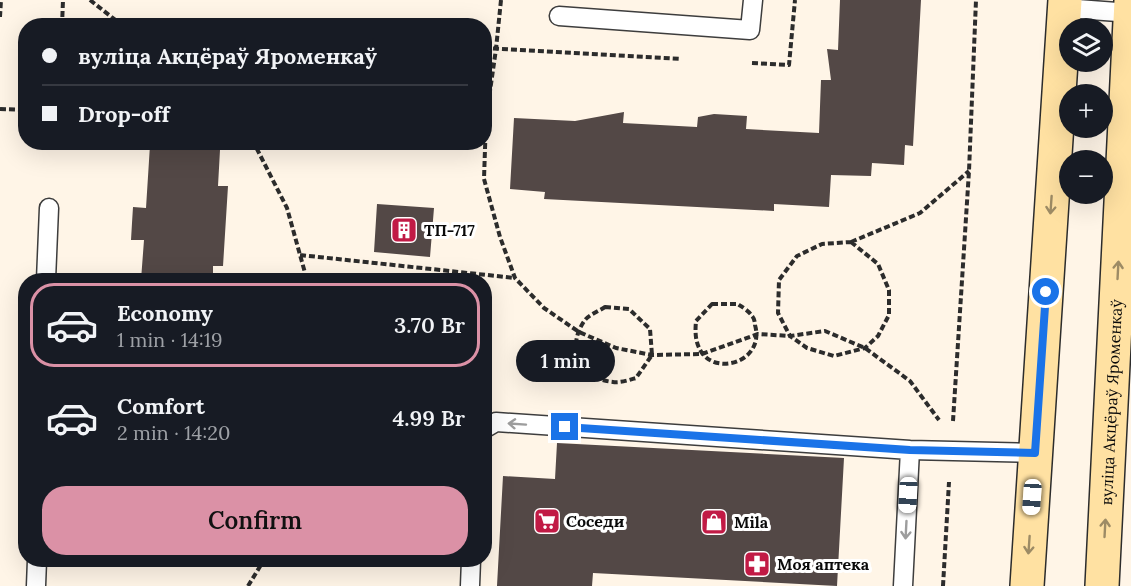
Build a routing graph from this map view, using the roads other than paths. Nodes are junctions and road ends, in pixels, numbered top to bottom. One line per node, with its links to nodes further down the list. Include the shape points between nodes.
1 (753, 0): 5 (lane, via 750,30)
2 (1131, 1): 4 (street, вуліца Акцёраў Яроменкаў)
3 (1065, 4): 4 (lane); 10 (street, one-way to 10)
4 (1131, 13): 17 (street, вуліца Акцёраў Яроменкаў, one-way to 4)
5 (559, 16)
6 (49, 208): 7 (lane)
7 (46, 273)
8 (492, 424): 9 (lane, one-way to 8)
9 (910, 450): 10 (lane, via 952,444); 15 (lane, one-way to 15)
10 (1035, 453): 16 (street, one-way to 16)
11 (37, 567): 13 (lane)
12 (471, 567): 14 (lane)
13 (36, 586)
14 (470, 586)
15 (903, 586)
16 (1027, 586)
17 (1102, 586)

